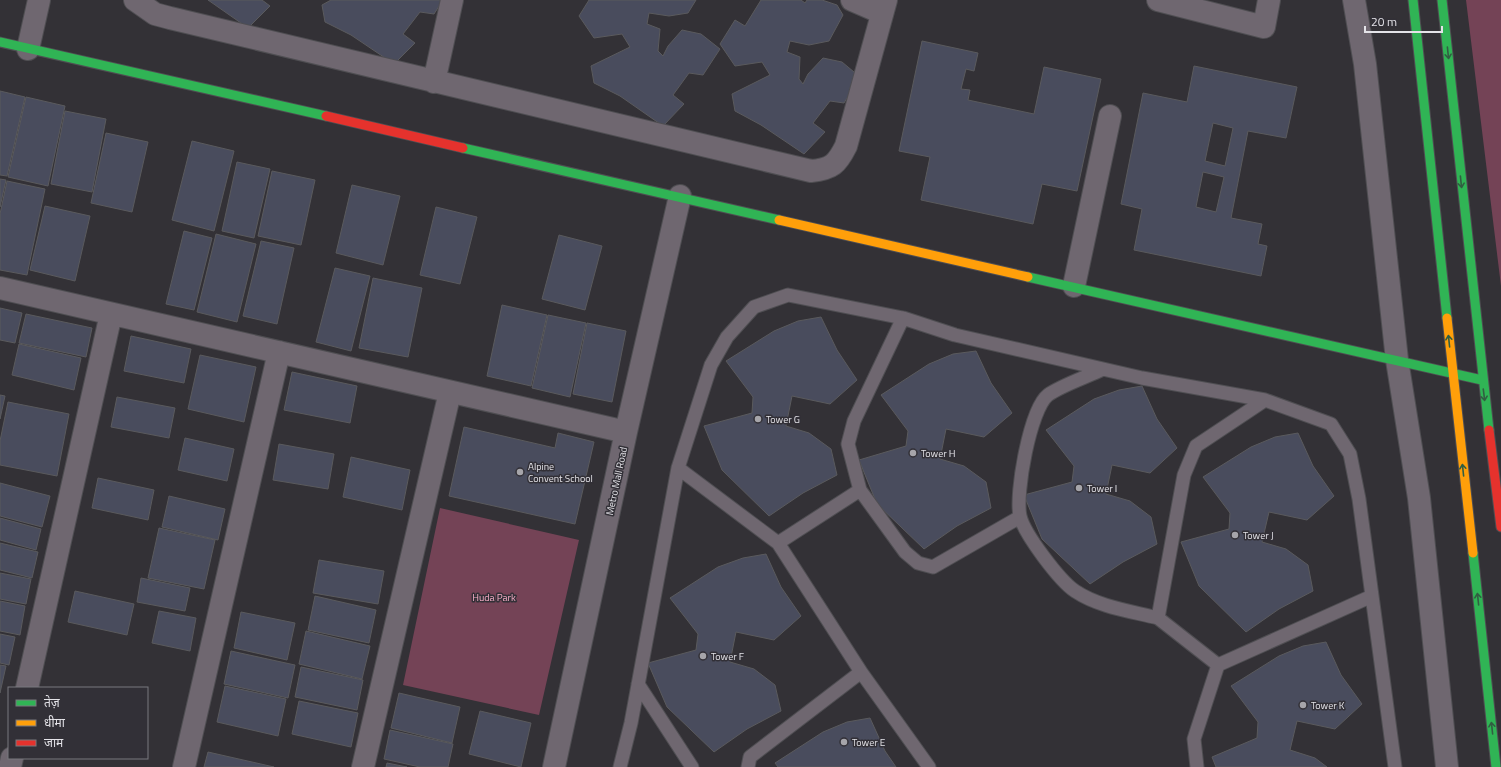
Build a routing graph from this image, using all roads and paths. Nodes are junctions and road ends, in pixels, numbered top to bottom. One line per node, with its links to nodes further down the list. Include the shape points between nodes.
1 (39, 0): 12 (street)
2 (135, 0): 13 (street, via 155,14)
3 (452, 0): 13 (street)
4 (852, 0): 10 (street)
5 (1158, 0): 6 (street, via 1264,27)
6 (1269, 0)
7 (1354, 0): 21 (street, via 1365,64)
8 (1413, 0): 23 (street, one-way to 8)
9 (1442, 0): 24 (street, one-way to 24)
10 (884, 7): 13 (street, via 846,146 840,159 827,170 811,171)
11 (0, 42): 12 (street)
12 (28, 49): 15 (street)
13 (434, 82)
14 (1110, 116): 16 (street)
15 (680, 196): 16 (street); 27 (street, Metro Mall Road)
16 (1074, 286): 21 (street)
17 (0, 288): 18 (street)
18 (111, 314): 20 (street); 38 (street)
19 (903, 318): 22 (lane, via 955,335); 28 (lane, via 788,295 754,307 727,337 711,366); 29 (lane, via 852,429 848,444)
20 (279, 352): 25 (street); 40 (street)
21 (1397, 360): 23 (street); 49 (street, via 1419,498)
22 (1103, 369): 26 (lane); 30 (lane, via 1048,395 1038,411 1029,432 1020,489)
23 (1452, 374): 24 (street); 50 (street, one-way to 23)
24 (1482, 380): 31 (street, one-way to 31)
25 (450, 392): 27 (street); 41 (street)
26 (1265, 400): 33 (lane, via 1331,424 1350,454 1359,498); 34 (lane, via 1196,446 1184,475)
27 (626, 432): 42 (street, Metro Mall Road)
28 (678, 468): 32 (lane); 37 (lane)
29 (860, 490): 30 (lane, via 905,552 918,563 933,567); 32 (lane)
30 (1020, 517): 34 (lane, via 1028,535 1060,578 1073,590 1089,600)
31 (1501, 527)
32 (778, 543): 36 (lane)
33 (1372, 596): 35 (lane); 48 (lane)
34 (1158, 618): 35 (lane)
35 (1218, 664): 47 (lane, via 1194,739)
36 (861, 672): 39 (lane); 46 (lane)
37 (638, 684): 43 (lane); 44 (lane)
38 (27, 687)
39 (749, 762): 45 (lane)
40 (184, 767)
41 (363, 767)
42 (554, 767)
43 (620, 767)
44 (692, 767)
45 (738, 767)
46 (930, 767)
47 (1198, 767)
48 (1394, 767)
49 (1447, 767)
50 (1496, 767)

